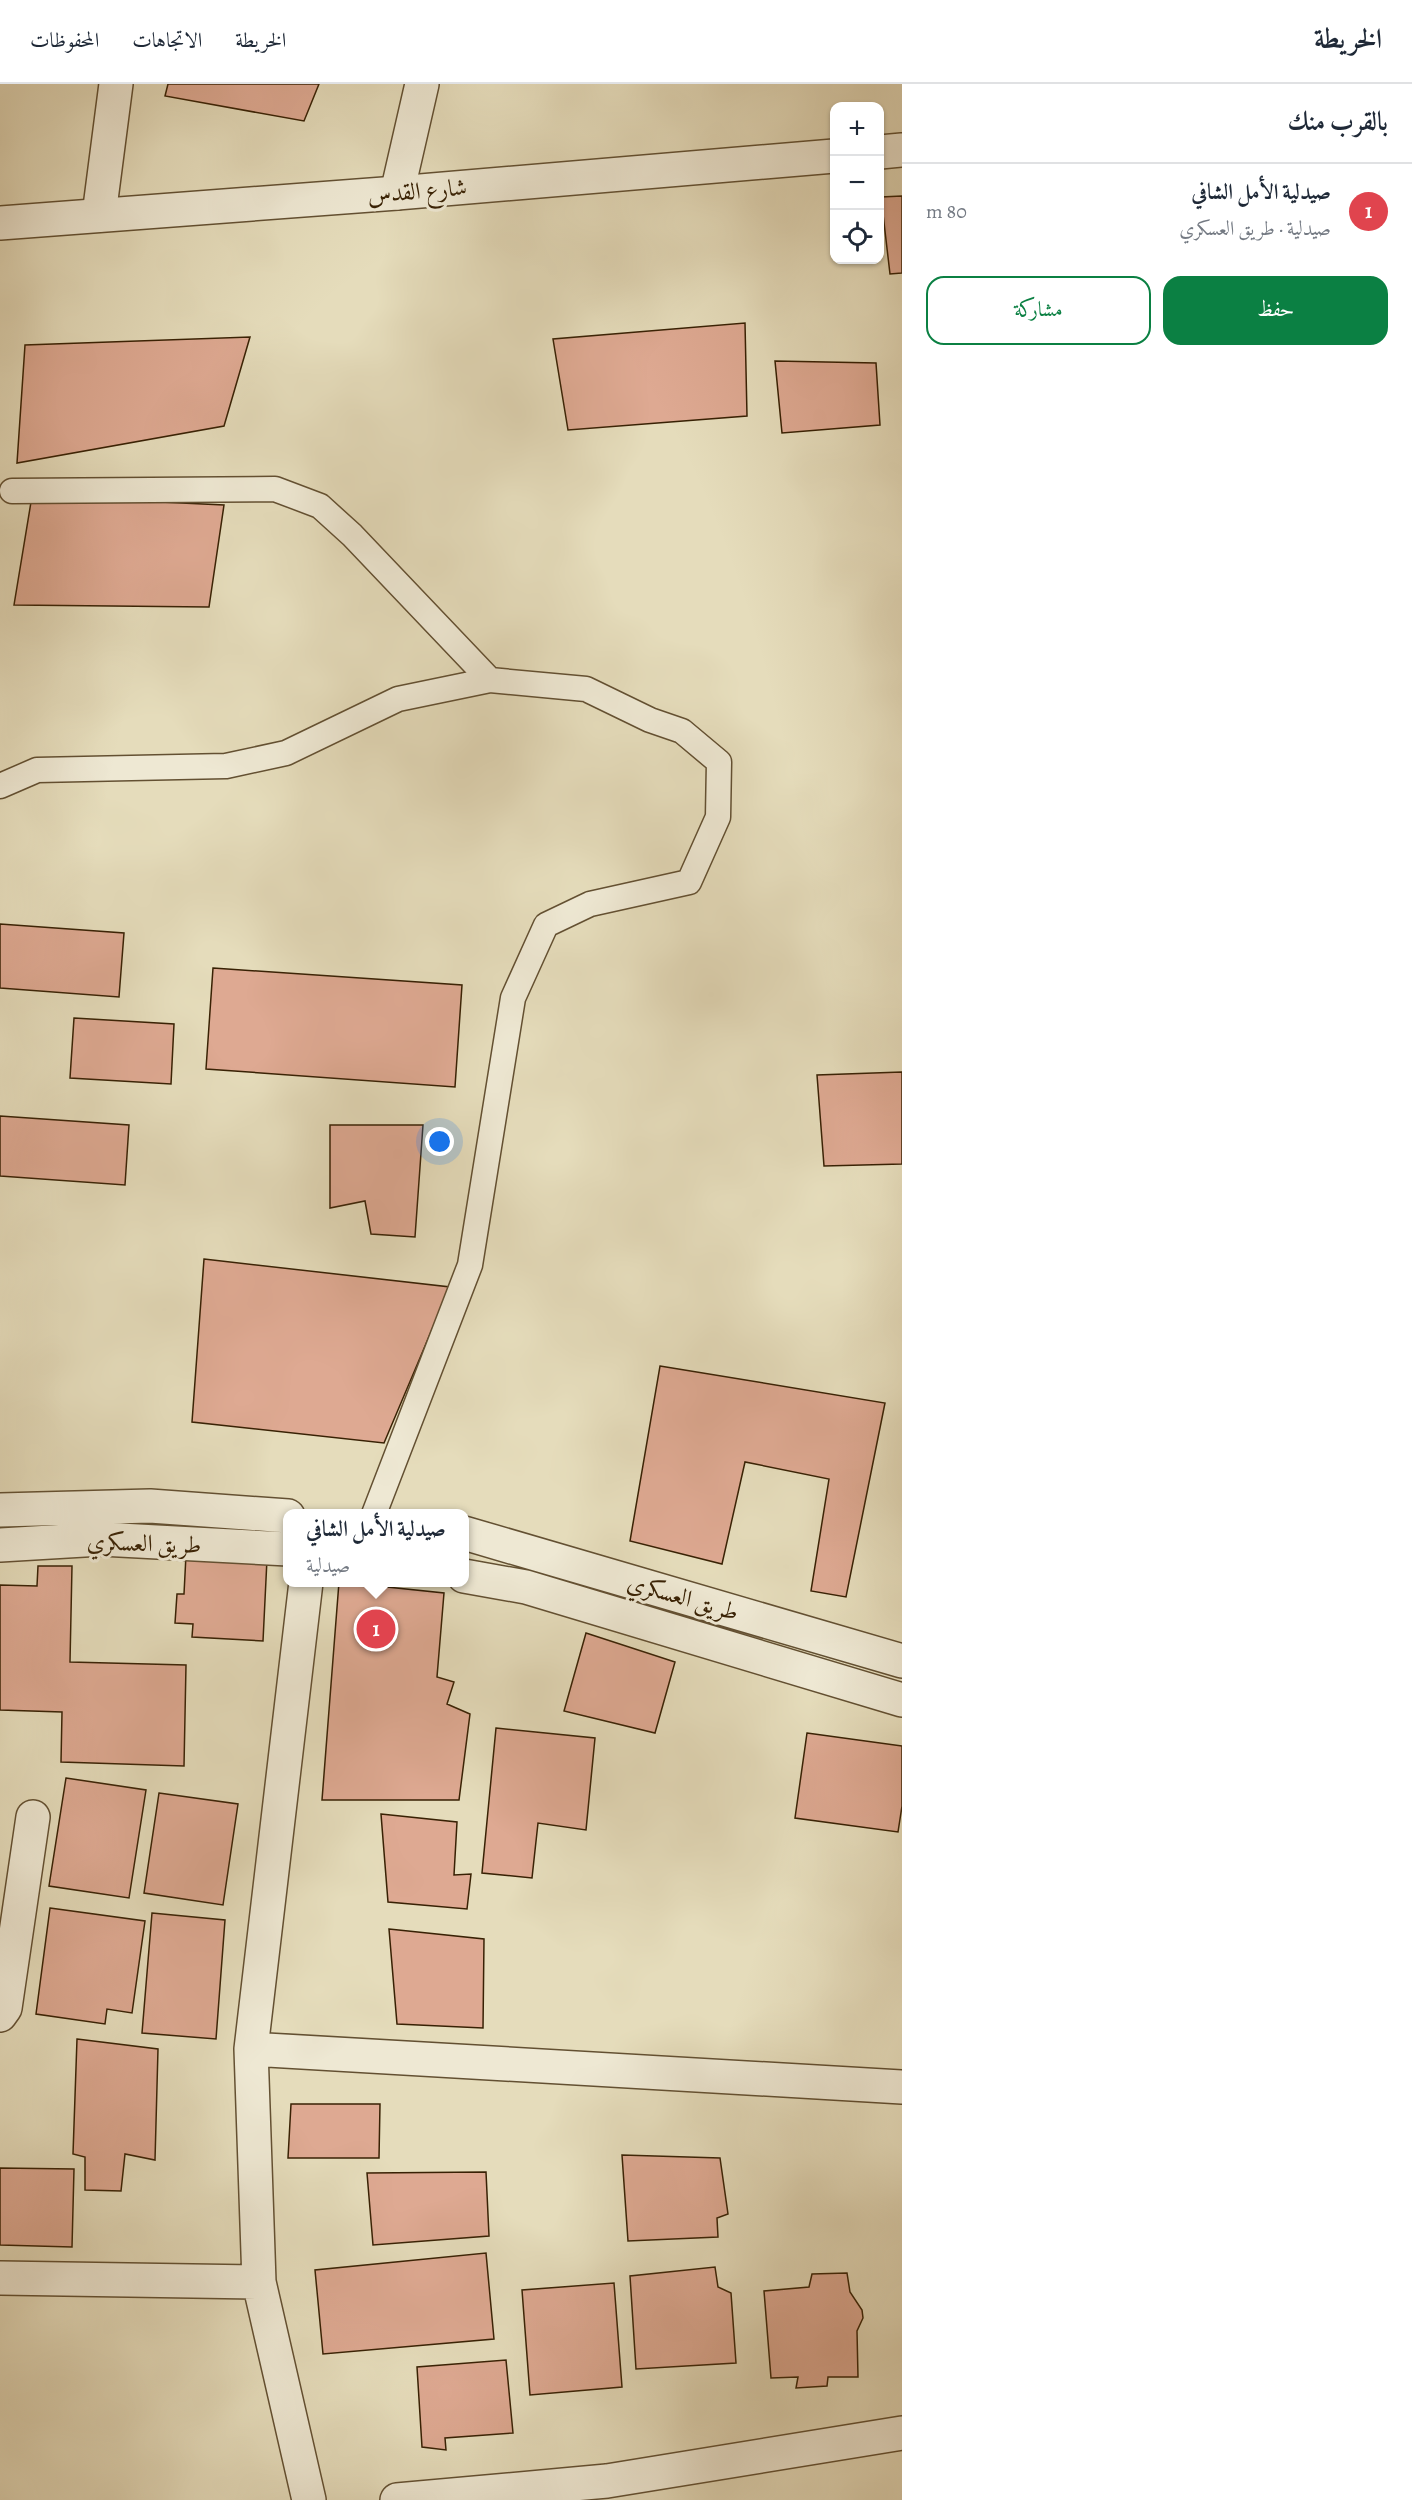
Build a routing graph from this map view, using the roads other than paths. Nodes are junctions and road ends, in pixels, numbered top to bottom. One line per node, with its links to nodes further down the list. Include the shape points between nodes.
1 (116, 84): 7 (street)
2 (422, 84): 6 (street)
3 (902, 150): 4 (street)
4 (884, 152)
5 (830, 156): 6 (street, شارع القدس)
6 (397, 194): 7 (street, شارع القدس)
7 (99, 215): 8 (street, شارع القدس)
8 (0, 223)
9 (12, 491): 10 (lane, via 275,489 320,506)
10 (490, 680): 11 (lane, via 398,699 286,753 226,766 37,770); 12 (lane, via 586,688 650,720 682,731 719,762 718,816 689,882 590,904 546,926 513,998 470,1265)
11 (0, 786)
12 (376, 1509)
13 (0, 1510): 14 (street, طريق العسكري, via 150,1506)
14 (283, 1516)
15 (469, 1534): 20 (street, طريق العسكري)
16 (0, 1545): 17 (street, طريق العسكري, via 100,1539)
17 (283, 1549)
18 (469, 1577): 21 (street, طريق العسكري, via 526,1587)
19 (305, 1587): 24 (street)
20 (902, 1660)
21 (902, 1700)
22 (33, 1817): 23 (street, via 5,2008)
23 (0, 2015)
24 (251, 2049): 25 (street); 27 (street)
25 (902, 2087)
26 (0, 2278): 27 (street)
27 (259, 2282): 30 (street)
28 (902, 2433): 29 (street)
29 (610, 2491): 31 (street)
30 (309, 2500)
31 (397, 2500)

